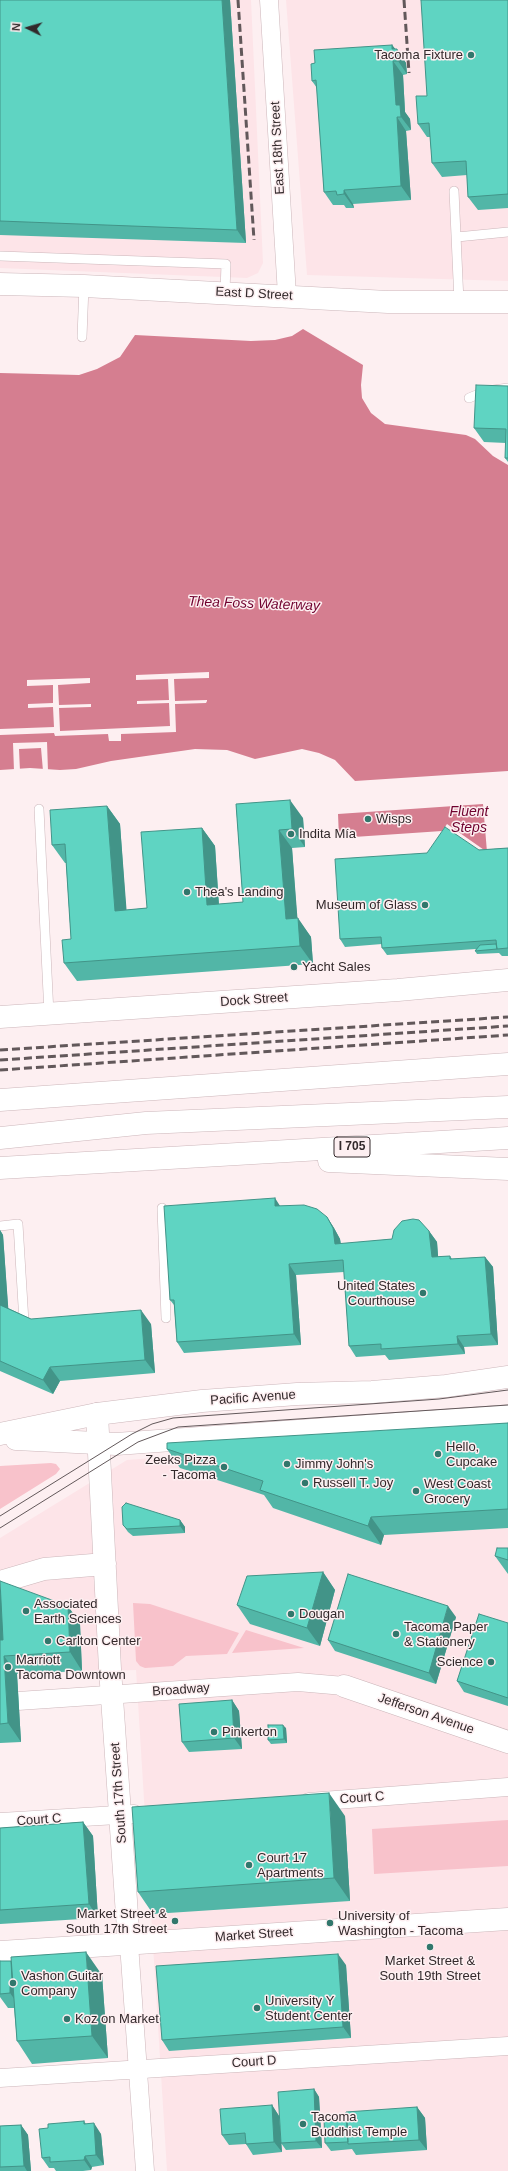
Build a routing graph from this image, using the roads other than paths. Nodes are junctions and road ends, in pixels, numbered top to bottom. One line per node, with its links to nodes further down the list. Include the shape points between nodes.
1 (269, 0): 9 (street, East 18th Street)
2 (454, 191): 4 (lane)
3 (508, 232): 4 (lane)
4 (457, 237): 10 (lane)
5 (0, 256): 8 (lane, via 226,264)
6 (0, 284): 7 (main road, East D Street)
7 (84, 286): 8 (main road, East D Street); 12 (lane)
8 (225, 292): 9 (main road, East D Street)
9 (287, 295): 10 (main road, East D Street, via 388,302)
10 (459, 302): 11 (main road, East D Street)
11 (508, 302)
12 (82, 337)
13 (506, 389): 14 (lane, via 486,391)
14 (469, 398)
15 (39, 809): 17 (lane)
16 (508, 980): 17 (main road, Dock Street)
17 (49, 1014): 18 (main road, Dock Street)
18 (0, 1017)
19 (508, 1064): 21 (main road)
20 (508, 1074): 21 (main road)
21 (272, 1082): 22 (main road)
22 (0, 1100)
23 (508, 1107): 24 (main road, via 192,1121)
24 (98, 1128): 25 (main road); 27 (main road)
25 (0, 1138)
26 (508, 1138): 28 (main road, I 705)
27 (0, 1149)
28 (196, 1157): 29 (main road, I 705); 30 (main road)
29 (0, 1168)
30 (508, 1169)
31 (162, 1208): 33 (lane)
32 (0, 1226): 34 (lane, via 18,1224)
33 (166, 1318)
34 (24, 1322)
35 (508, 1377): 36 (main road, Pacific Avenue, via 446,1386 372,1392 202,1401)
36 (97, 1414): 38 (main road, Pacific Avenue); 40 (main road, South 17th Street)
37 (508, 1416): 40 (main road)
38 (0, 1434)
39 (0, 1438): 40 (main road)
40 (98, 1444): 41 (main road, South 17th Street)
41 (105, 1564): 42 (main road, via 44,1569); 44 (main road, South 17th Street)
42 (0, 1582)
43 (344, 1686): 44 (street, Broadway, via 298,1682); 46 (main road, Jefferson Avenue)
44 (112, 1695): 45 (street, Broadway); 50 (main road, South 17th Street)
45 (18, 1701)
46 (508, 1742)
47 (508, 1787): 48 (street, Court C)
48 (295, 1803)
49 (147, 1813): 50 (street, Court C)
50 (121, 1815): 51 (street, Court C); 53 (main road, South 17th Street)
51 (0, 1822)
52 (508, 1919): 53 (main road, Market Street)
53 (129, 1944): 54 (main road, Market Street); 56 (street, South 17th Street)
54 (0, 1952)
55 (508, 2046): 56 (street, Court D)
56 (138, 2070): 57 (street, Court D); 58 (street, South 17th Street)
57 (0, 2078)
58 (145, 2171)

